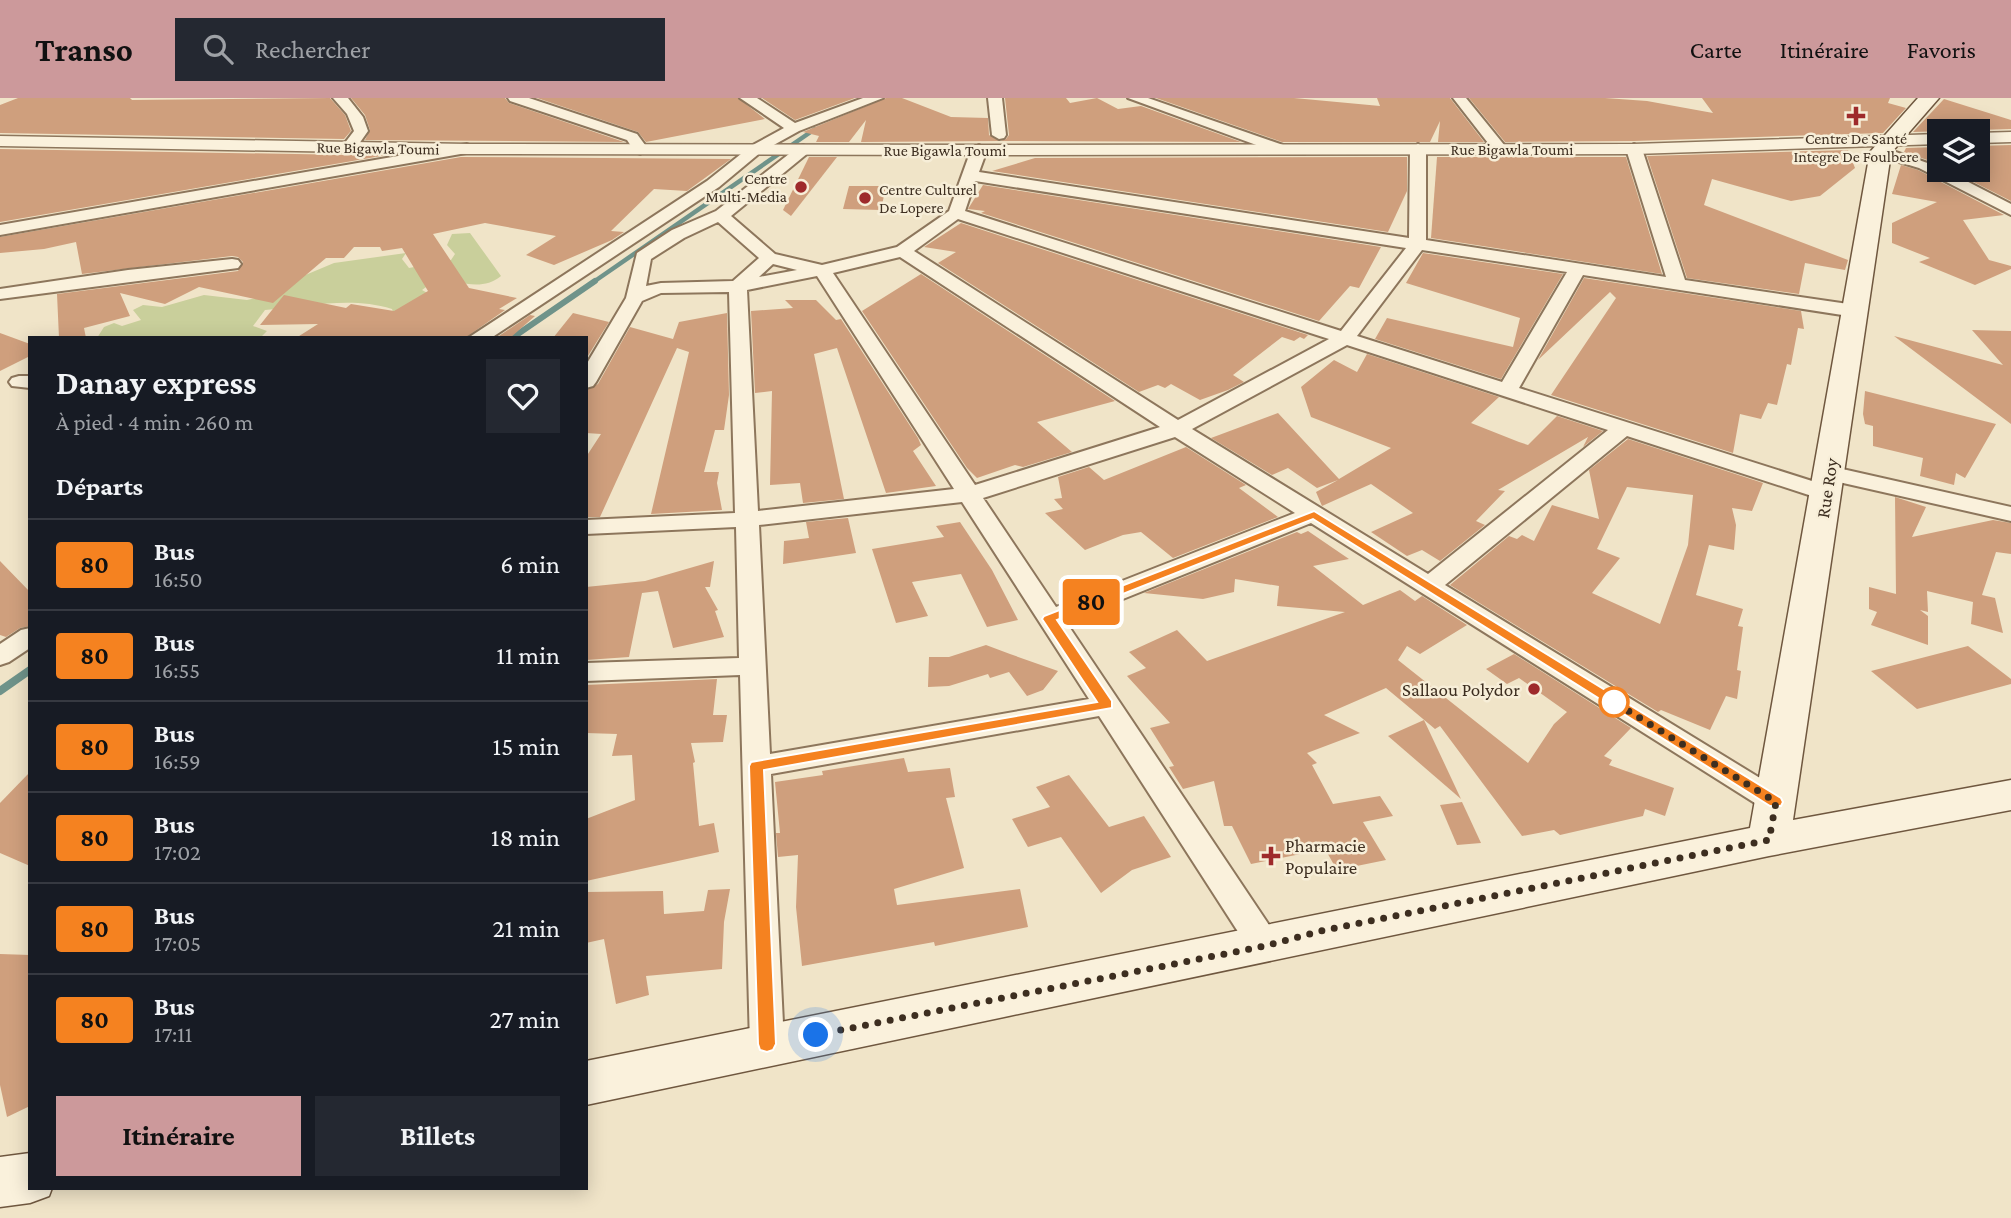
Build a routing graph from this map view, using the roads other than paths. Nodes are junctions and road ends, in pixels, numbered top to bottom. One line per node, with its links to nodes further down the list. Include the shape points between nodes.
1 (340, 98): 16 (street, via 360,126)
2 (514, 98): 19 (street, via 632,137)
3 (747, 98): 9 (street)
4 (876, 98): 9 (street)
5 (995, 98): 10 (street)
6 (1135, 98): 17 (street)
7 (1929, 98): 15 (main road)
8 (1459, 99): 22 (street)
9 (794, 128): 20 (street)
10 (999, 135)
11 (2011, 137): 12 (street)
12 (1990, 138)
13 (0, 141): 16 (street, Rue Bigawla Toumi)
14 (1927, 141): 15 (street, Rue Bigawla Toumi)
15 (1886, 146): 23 (street, Rue Bigawla Toumi); 27 (street); 41 (main road, Rue Roy)
16 (349, 148): 18 (street, Rue Bigawla Toumi)
17 (1278, 148): 21 (street, Rue Bigawla Toumi); 25 (street, Rue Bigawla Toumi)
18 (467, 149): 19 (street, Rue Bigawla Toumi); 30 (street)
19 (640, 149): 20 (street, Rue Bigawla Toumi)
20 (760, 149): 24 (street, Rue Bigawla Toumi); 42 (street)
21 (1418, 149): 22 (street, Rue Bigawla Toumi); 31 (street)
22 (1500, 149): 23 (street, Rue Bigawla Toumi)
23 (1634, 149): 37 (street)
24 (798, 150): 25 (street, Rue Bigawla Toumi); 29 (street)
25 (979, 150): 26 (street)
26 (971, 176): 28 (street); 31 (street)
27 (2011, 210)
28 (956, 214): 32 (street); 43 (street)
29 (721, 215): 33 (street); 40 (street, via 678,234 643,257)
30 (0, 230)
31 (1417, 245): 35 (street); 43 (street)
32 (903, 251): 36 (street); 47 (street)
33 (769, 258): 36 (street); 38 (street)
34 (232, 264): 39 (street)
35 (1578, 268): 37 (street); 45 (street)
36 (822, 271): 38 (street); 49 (street)
37 (1677, 282): 41 (street)
38 (738, 286): 40 (street, via 661,288); 52 (street)
39 (0, 294)
40 (635, 298): 44 (street)
41 (1855, 311): 48 (main road, Rue Roy)
42 (480, 336)
43 (1344, 339): 45 (street); 47 (street)
44 (588, 379)
45 (1507, 391): 46 (street)
46 (1623, 428): 48 (street); 54 (street)
47 (1177, 429): 49 (street); 50 (street)
48 (1828, 483): 51 (street); 63 (main road, Rue Roy)
49 (971, 494): 52 (street); 55 (street)
50 (1314, 514): 54 (street); 55 (street)
51 (2011, 514)
52 (747, 519): 53 (street); 58 (street)
53 (588, 527)
54 (1428, 586): 63 (street)
55 (1049, 619): 60 (street)
56 (28, 637): 57 (street)
57 (2, 652)
58 (752, 666): 59 (street); 61 (street)
59 (588, 672)
60 (1107, 705): 61 (street); 64 (street)
61 (757, 766): 65 (street)
62 (2011, 796): 63 (main road)
63 (1772, 821): 64 (main road)
64 (1265, 946): 65 (main road)
65 (767, 1044): 66 (main road)
66 (588, 1083)
67 (28, 1178): 68 (main road)
68 (0, 1182)

